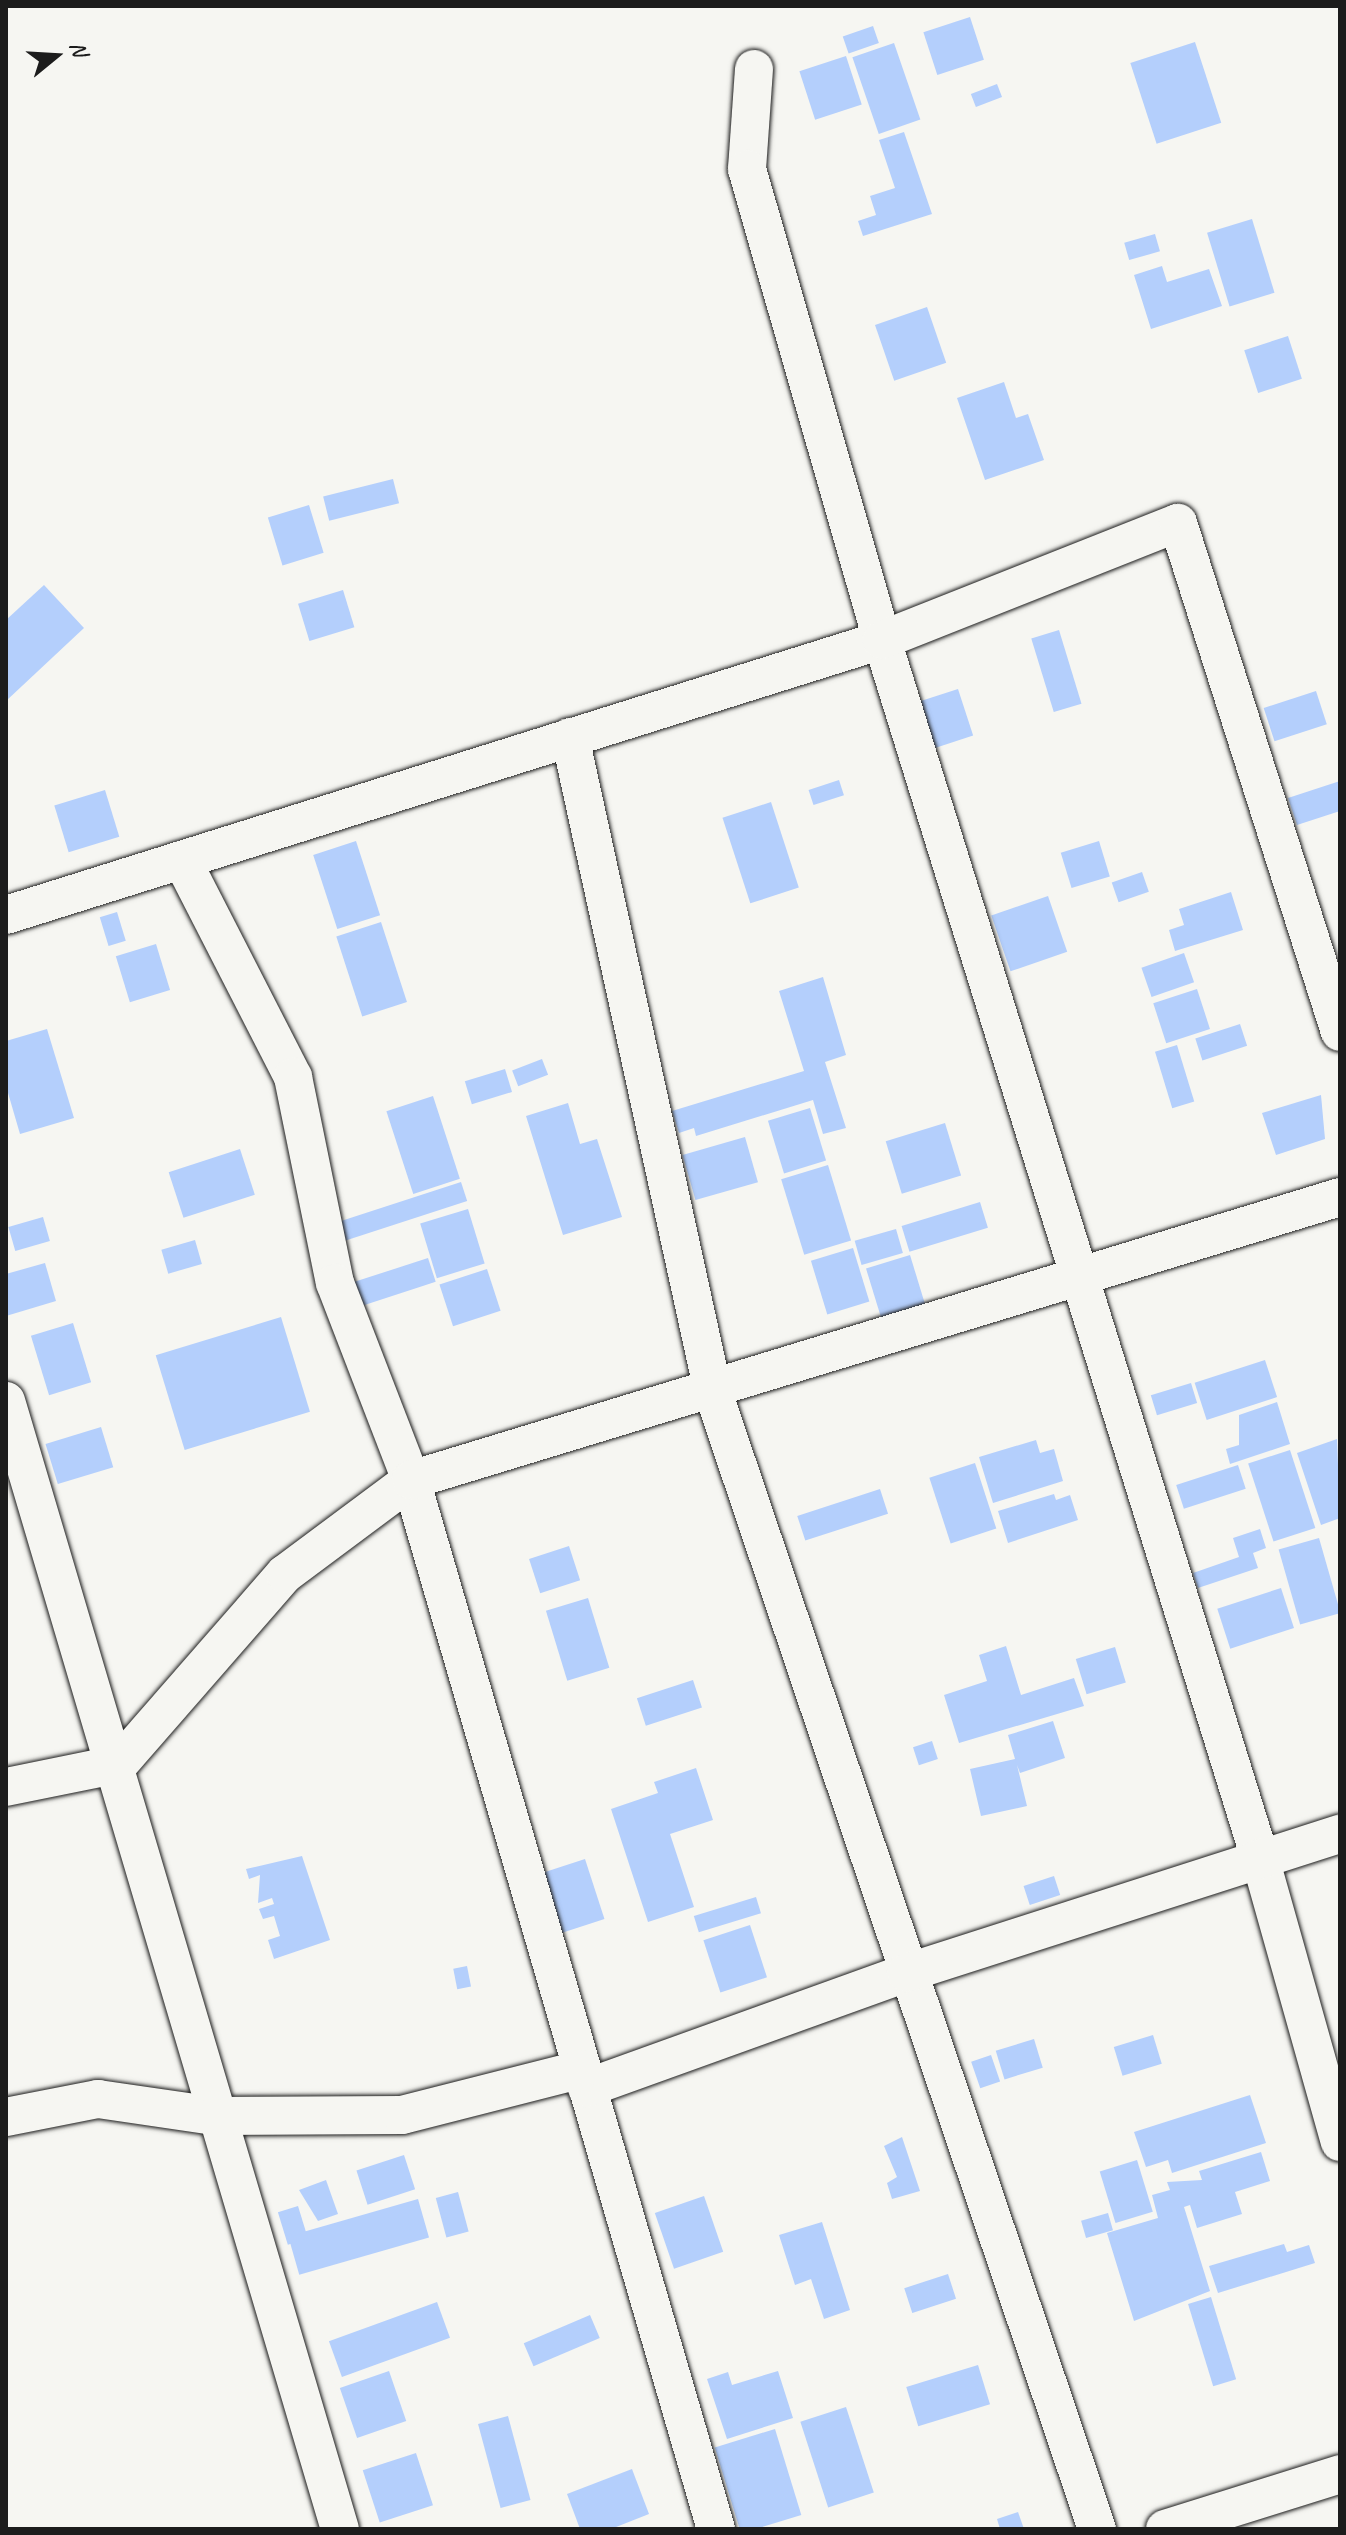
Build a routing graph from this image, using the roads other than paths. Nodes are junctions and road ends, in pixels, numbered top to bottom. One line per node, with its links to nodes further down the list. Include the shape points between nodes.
1 (754, 69): 2 (street, via 747,169)
2 (882, 640): 3 (street); 6 (street, via 1178,523); 8 (street)
3 (570, 737): 4 (street); 9 (street)
4 (182, 860): 5 (street); 11 (street, via 293,1077 335,1283)
5 (6, 915)
6 (1340, 1032)
7 (1340, 1197): 8 (street)
8 (1075, 1274): 9 (street); 15 (street)
9 (713, 1392): 11 (street); 16 (street)
10 (9, 1425): 12 (street)
11 (411, 1480): 12 (street, via 285,1574); 17 (street)
12 (119, 1764): 13 (street); 18 (street)
13 (6, 1787)
14 (1340, 1834): 15 (street)
15 (1260, 1858): 16 (street); 20 (street)
16 (906, 1973): 17 (street); 24 (street)
17 (585, 2078): 18 (street, via 402,2115); 23 (street)
18 (214, 2116): 19 (street, via 98,2099); 22 (street)
19 (6, 2117)
20 (1340, 2142)
21 (1340, 2474): 25 (street)
22 (340, 2529)
23 (716, 2529)
24 (1097, 2529)
25 (1165, 2529)

